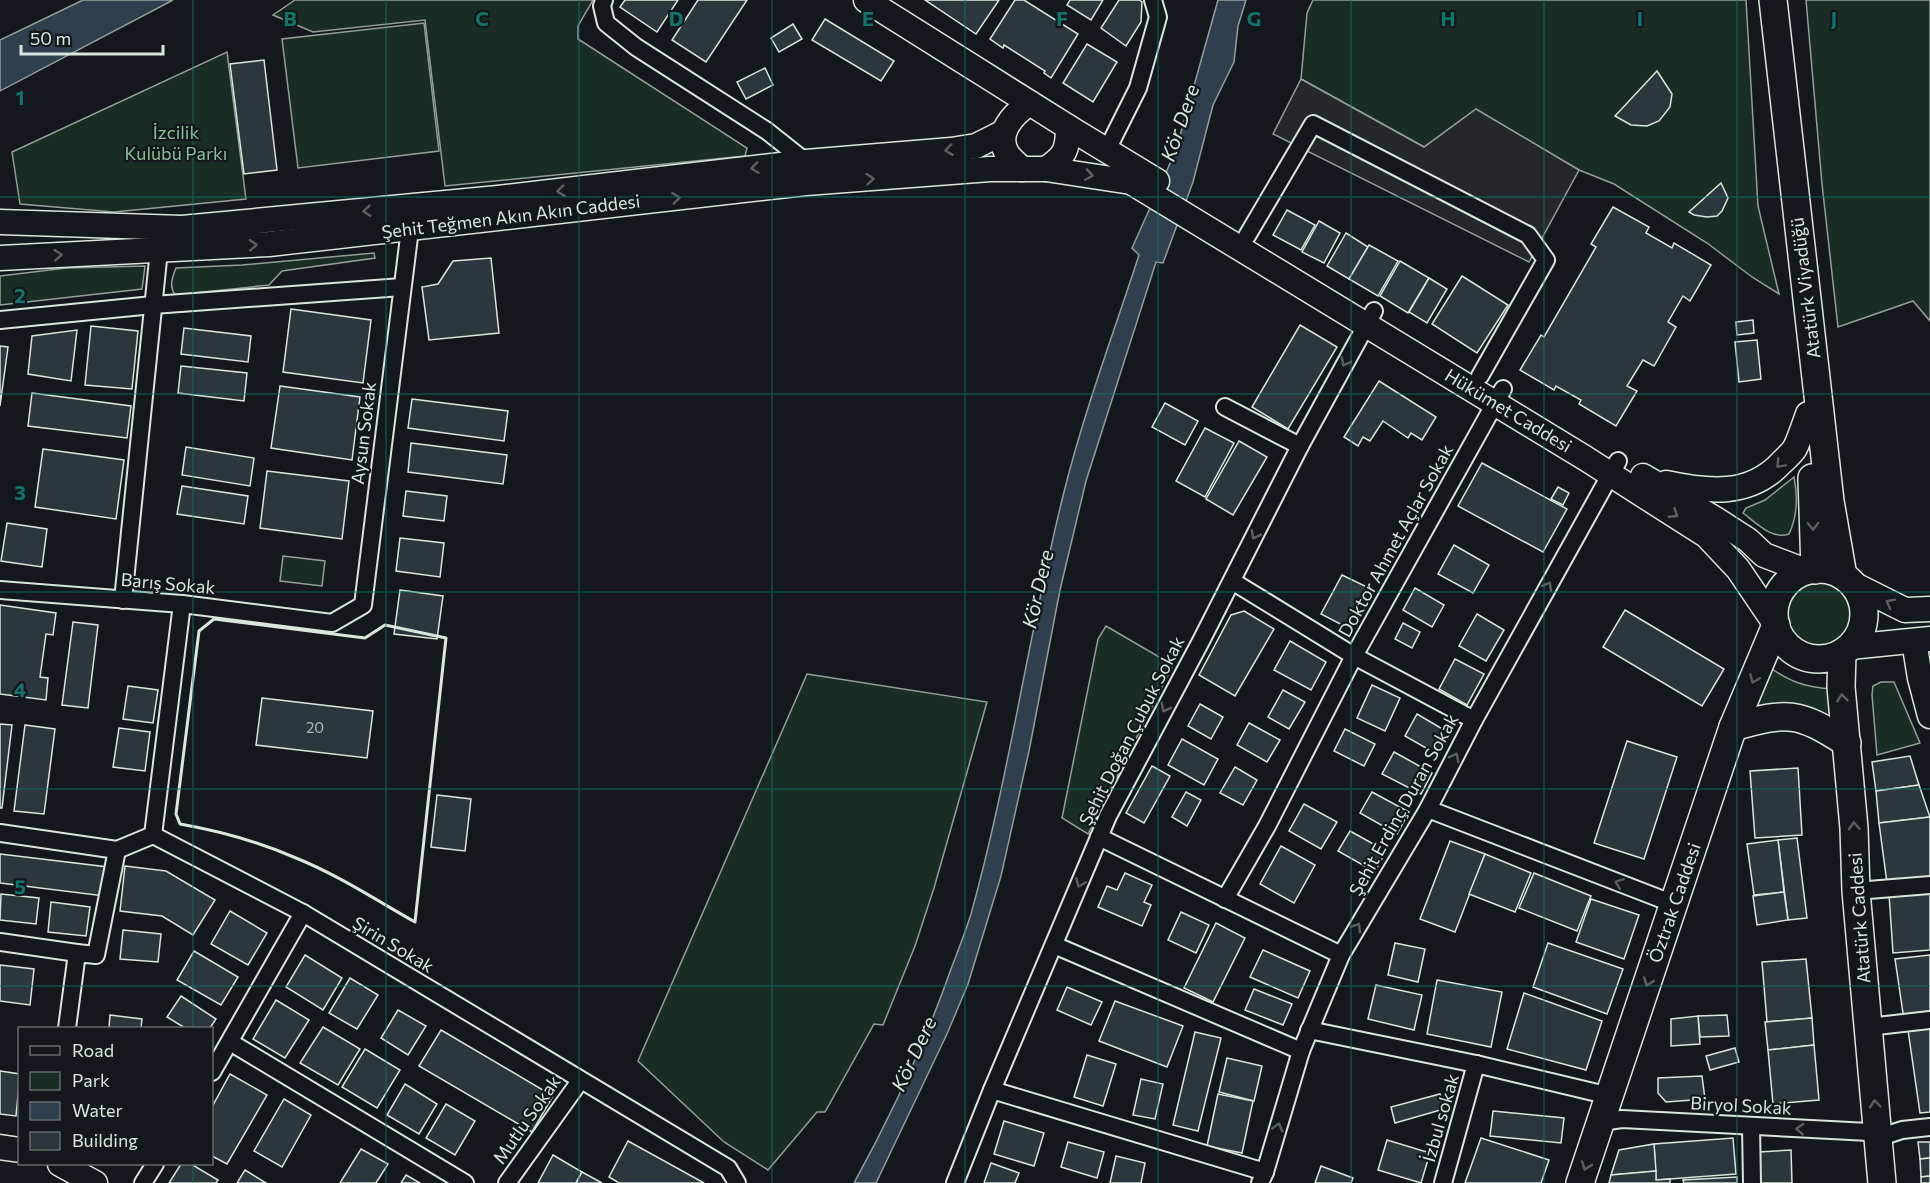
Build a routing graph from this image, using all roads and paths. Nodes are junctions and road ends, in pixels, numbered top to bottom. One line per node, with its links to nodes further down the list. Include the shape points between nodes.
1 (604, 0): 11 (street, via 606,22 636,47 767,131)
2 (866, 0): 6 (main road)
3 (1153, 0): 10 (street, via 1158,17 1138,88)
4 (1757, 0): 29 (main road, Atatürk Viyadüğü, via 1804,341)
5 (1773, 0): 34 (main road, Atatürk Viyadüğü, via 1833,526)
6 (994, 81): 7 (main road); 9 (main road, via 1003,96)
7 (1030, 103): 8 (main road); 9 (main road, via 1015,112)
8 (1068, 127): 10 (main road); 13 (main road, via 1069,143 1064,153)
9 (1006, 128): 11 (main road, Şehit Teğmen Akın Akın Caddesi, one-way to 11, via 976,146); 12 (main road, via 1007,154)
10 (1107, 150): 14 (main road)
11 (806, 162): 15 (main road, Şehit Teğmen Akın Akın Caddesi, one-way to 15, via 498,198 182,228)
12 (1022, 169): 13 (main road); 17 (main road, Şehit Teğmen Akın Akın Caddesi, one-way to 12, via 806,183)
13 (1046, 170): 14 (main road, one-way to 14)
14 (1134, 176): 16 (main road)
15 (0, 222)
16 (1215, 225): 18 (main road, Hükümet Caddesi); 23 (main road, Hükümet Caddesi)
17 (410, 229): 19 (main road, Şehit Teğmen Akın Akın Caddesi, one-way to 17, via 269,244); 21 (street, Aysun Sokak)
18 (1247, 236): 23 (main road, Hükümet Caddesi); 26 (street, via 1313,124 1528,235 1546,260)
19 (159, 250): 20 (main road, Şehit Teğmen Akın Akın Caddesi, one-way to 19); 22 (street)
20 (0, 258)
21 (402, 287): 22 (street); 40 (street, Aysun Sokak, via 363,604)
22 (153, 304): 24 (street); 37 (street)
23 (1370, 318): 25 (main road, Hükümet Caddesi); 26 (main road, Hükümet Caddesi); 30 (street, Şehit Doğan Çubuk Sokak, one-way to 30)
24 (0, 320)
25 (1450, 376): 26 (main road, via 1474,383); 27 (main road, Hükümet Caddesi)
26 (1480, 376): 27 (main road, Hükümet Caddesi)
27 (1496, 397): 31 (main road, Hükümet Caddesi); 44 (street, Doktor Ahmet Açlar Sokak)
28 (1226, 407): 30 (street)
29 (1808, 414): 32 (main road, one-way to 32, via 1794,449 1758,482 1740,488 1700,490); 33 (main road, Atatürk Viyadüğü, one-way to 33)
30 (1300, 446): 35 (street, Şehit Doğan Çubuk Sokak, one-way to 35)
31 (1614, 467): 32 (main road, Hükümet Caddesi); 41 (main road, Hükümet Caddesi, one-way to 41, via 1707,536 1738,569); 46 (street, Şehit Erdinç Duran Sokak, one-way to 31)
32 (1648, 479): 33 (main road, Hükümet Caddesi, via 1748,540 1764,555)
33 (1810, 570): 34 (main road, via 1832,571); 41 (main road, via 1791,579 1780,592)
34 (1848, 580): 39 (main road, one-way to 34, via 1905,610); 43 (main road, via 1860,596 1864,622 1860,634)
35 (1232, 581): 44 (street); 52 (street, Şehit Doğan Çubuk Sokak, one-way to 52)
36 (0, 590): 37 (street, Barış Sokak)
37 (123, 600): 38 (street, Barış Sokak)
38 (182, 604): 40 (street, Barış Sokak); 51 (street)
39 (1930, 609)
40 (332, 623)
41 (1776, 624): 43 (main road, via 1790,648 1802,655 1829,658); 47 (main road, Öztrak Caddesi, one-way to 47)
42 (1922, 640): 43 (main road); 45 (main road, via 1920,678)
43 (1846, 650): 48 (main road, Atatürk Caddesi, one-way to 43, via 1841,687)
44 (1354, 656): 46 (street, Doktor Ahmet Açlar Sokak); 56 (street)
45 (1930, 716)
46 (1474, 720): 49 (street, Şehit Erdinç Duran Sokak, one-way to 46)
47 (1733, 727): 48 (main road, via 1766,718 1793,717 1814,723); 57 (main road, Öztrak Caddesi)
48 (1847, 743): 55 (main road, Atatürk Caddesi, one-way to 48)
49 (1428, 809): 57 (street, one-way to 49); 62 (street, Şehit Erdinç Duran Sokak, one-way to 49)
50 (0, 833): 53 (street)
51 (153, 835): 53 (street); 58 (street, Şirin Sokak)
52 (1099, 837): 56 (street); 60 (street, Şehit Doğan Çubuk Sokak, one-way to 60)
53 (117, 850): 61 (street, via 96,954)
54 (1930, 885): 55 (street)
55 (1856, 891): 65 (main road, Atatürk Caddesi)
56 (1225, 899): 62 (street)
57 (1674, 904): 73 (main road, Öztrak Caddesi, one-way to 73)
58 (303, 913): 67 (street); 71 (street, Şirin Sokak)
59 (0, 942): 61 (street)
60 (1054, 945): 68 (street); 72 (street, Şehit Doğan Çubuk Sokak)
61 (77, 953): 64 (street)
62 (1341, 956): 66 (street, Şehit Erdinç Duran Sokak)
63 (1930, 1020): 65 (street)
64 (66, 1027)
65 (1868, 1027): 77 (main road, Atatürk Caddesi, one-way to 65)
66 (1309, 1030): 68 (street, Şehit Erdinç Duran Sokak); 69 (street)
67 (230, 1042): 70 (street); 85 (street)
68 (1301, 1050): 82 (street, Şehit Erdinç Duran Sokak, one-way to 68)
69 (1476, 1064): 73 (street); 89 (street, İzbul sokak)
70 (213, 1070)
71 (580, 1081): 86 (street, Mutlu Sokak); 87 (street, Şirin Sokak, via 728,1168)
72 (992, 1090): 82 (street); 88 (street, Şehit Doğan Çubuk Sokak)
73 (1610, 1095): 74 (main road, Öztrak Caddesi)
74 (1601, 1122): 75 (street, Biryol Sokak, via 1622,1119); 90 (main road, Öztrak Caddesi, one-way to 90)
75 (1751, 1126): 77 (street, Biryol Sokak, one-way to 75, via 1869,1132); 91 (street)
76 (1930, 1126): 77 (street)
77 (1878, 1138): 92 (main road, Atatürk Caddesi)
78 (0, 1147): 79 (main road)
79 (18, 1150)
80 (62, 1165): 83 (main road)
81 (154, 1165): 84 (street)
82 (1263, 1178)
83 (95, 1183)
84 (143, 1183)
85 (465, 1183)
86 (507, 1183)
87 (737, 1183)
88 (955, 1183)
89 (1443, 1183)
90 (1580, 1183)
91 (1752, 1183)
92 (1882, 1183)

